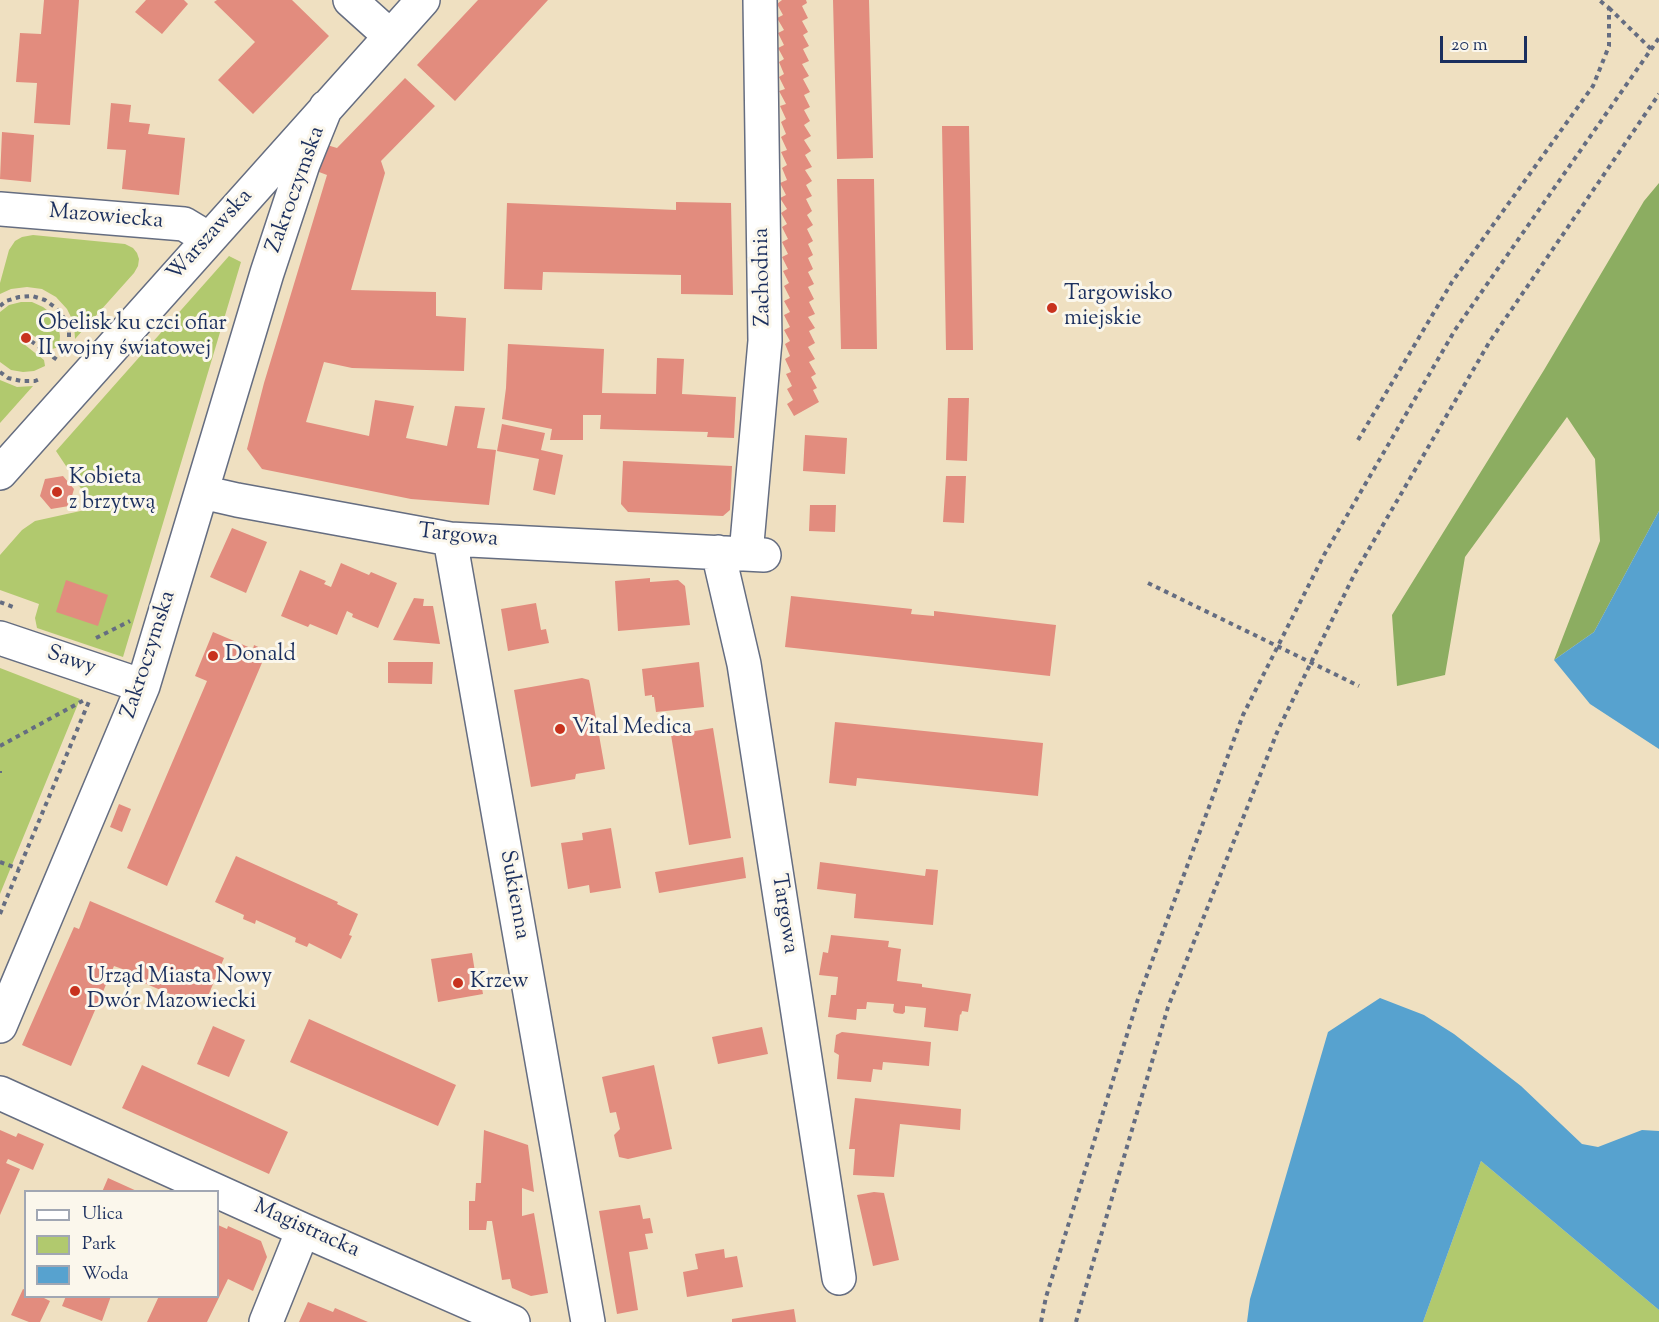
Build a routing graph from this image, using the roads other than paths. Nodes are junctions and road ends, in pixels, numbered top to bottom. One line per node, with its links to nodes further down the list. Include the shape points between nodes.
1 (350, 0): 4 (street)
2 (423, 0): 4 (street, Warszawska)
3 (760, 0): 13 (street, Zachodnia, via 765,340)
4 (390, 36): 5 (street, Warszawska)
5 (326, 107): 6 (street, Warszawska); 9 (street, Zakroczymska)
6 (242, 202): 8 (street, Warszawska); 9 (street, Zakroczymska, via 269,230)
7 (0, 209): 8 (street, Mazowiecka, via 184,224)
8 (208, 239): 10 (street, Warszawska)
9 (267, 273): 11 (street, Zakroczymska)
10 (0, 473)
11 (202, 492): 12 (street, Targowa); 15 (street, Zakroczymska)
12 (450, 539): 13 (street, Targowa); 24 (street, Sukienna)
13 (742, 554): 21 (street, Targowa, via 744,664)
14 (0, 638): 15 (street, Sawy)
15 (143, 686): 16 (street, Zakroczymska)
16 (0, 1026)
17 (0, 1093): 18 (street, Magistracka)
18 (215, 1190)
19 (219, 1192): 20 (street, Magistracka)
20 (303, 1230): 22 (street); 23 (street, Magistracka)
21 (839, 1278)
22 (266, 1322)
23 (513, 1322)
24 (588, 1322)

